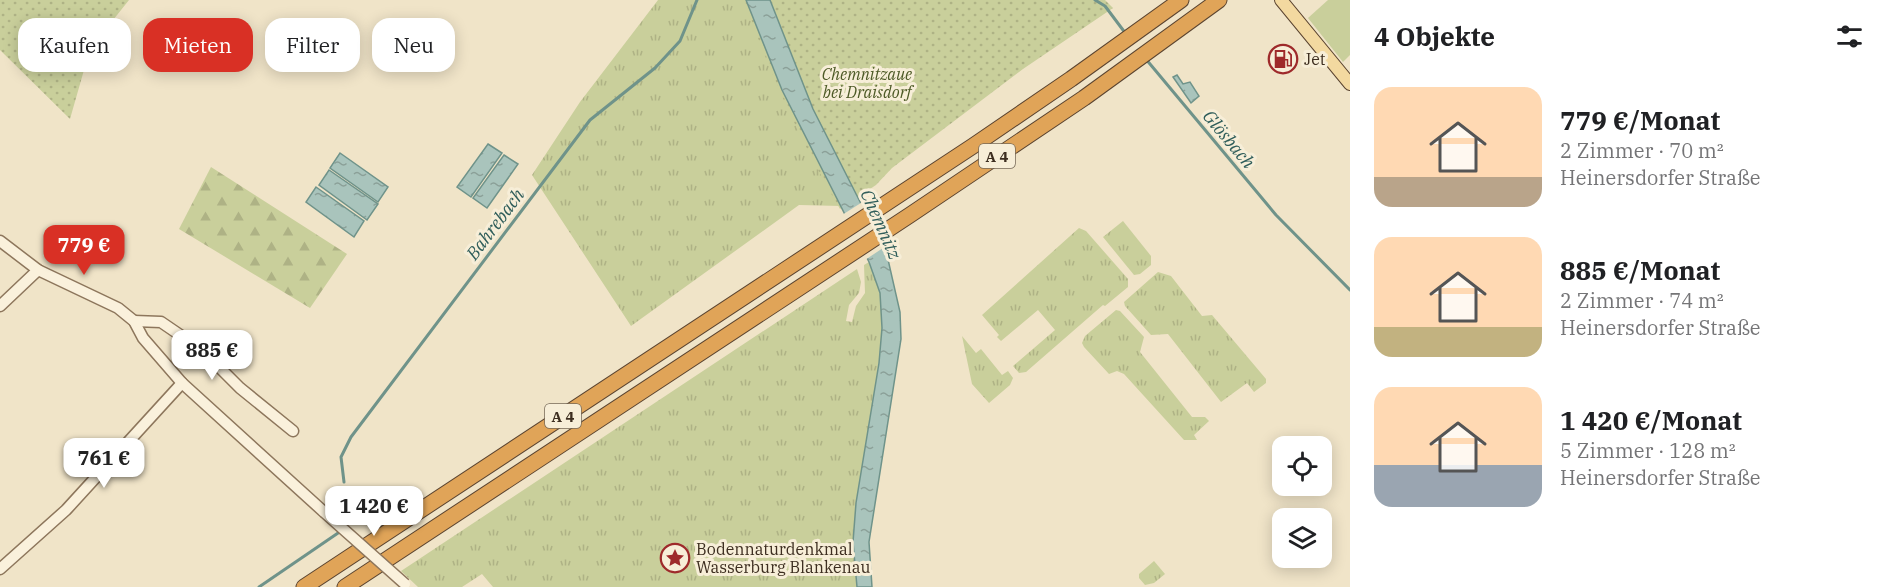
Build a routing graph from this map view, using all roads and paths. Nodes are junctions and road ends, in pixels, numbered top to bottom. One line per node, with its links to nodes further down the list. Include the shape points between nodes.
1 (1181, 0): 13 (highway, A 4, via 897,196)
2 (1219, 0): 14 (highway, A 4, via 1084,98 910,215)
3 (1281, 0): 4 (main road)
4 (1350, 84)
5 (0, 241): 6 (street)
6 (38, 270): 7 (street); 8 (street, via 118,308)
7 (0, 306)
8 (134, 321): 9 (street, via 143,338); 10 (street, via 161,322 202,350 240,388)
9 (182, 383): 11 (street, via 66,510); 12 (street, bridge)
10 (293, 431)
11 (0, 569)
12 (407, 585)
13 (304, 587)
14 (345, 587)

